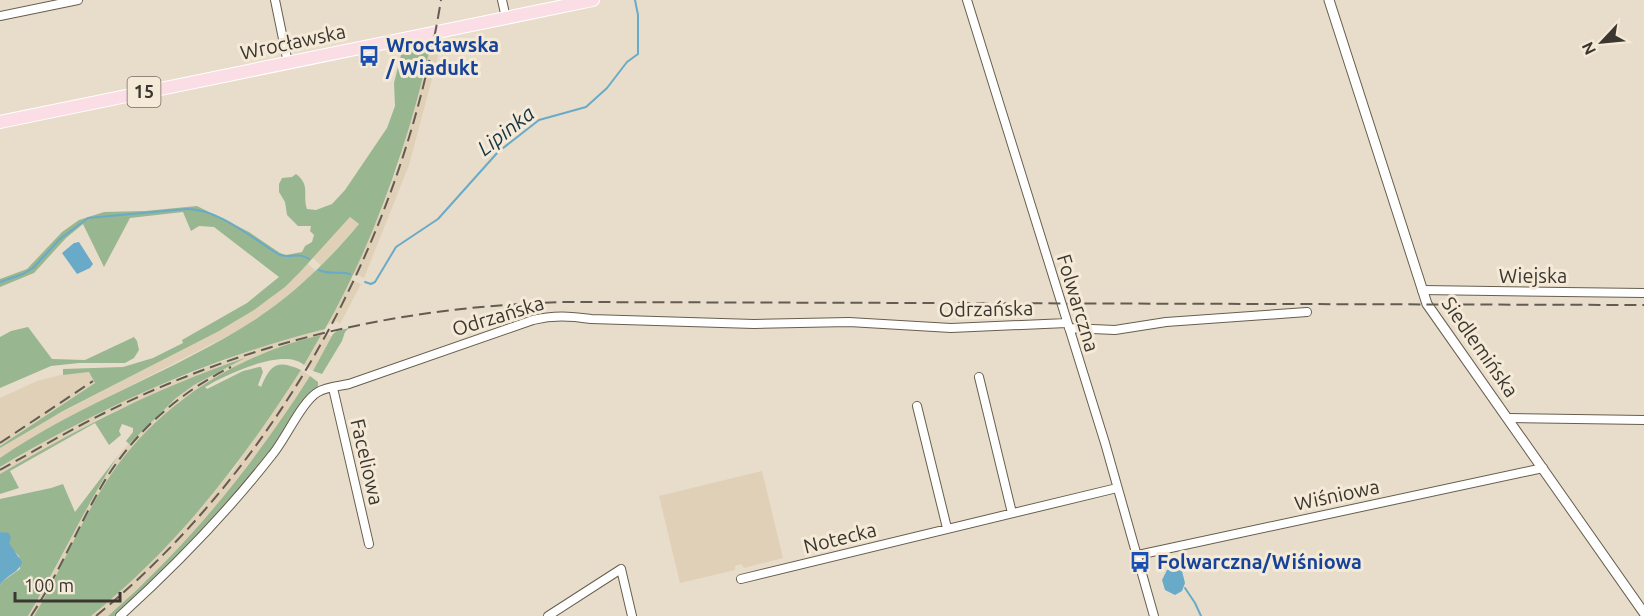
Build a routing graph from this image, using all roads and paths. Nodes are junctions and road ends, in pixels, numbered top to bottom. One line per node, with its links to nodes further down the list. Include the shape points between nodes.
1 (78, 0): 7 (street)
2 (275, 0): 10 (street)
3 (502, 0): 9 (street)
4 (593, 0): 9 (main road, Wrocławska / 15)
5 (967, 0): 15 (street, Folwarczna)
6 (1329, 0): 12 (street, Siedlemińska)
7 (51, 3): 8 (street)
8 (0, 16)
9 (506, 18): 10 (main road, Wrocławska / 15)
10 (288, 63): 11 (main road, Wrocławska / 15)
11 (0, 122)
12 (1422, 290): 13 (street, Wiejska); 19 (street, Siedlemińska, via 1431,311)
13 (1644, 293)
14 (1306, 312): 15 (street, Odrzańska, via 1166,322 1115,330)
15 (1068, 325): 17 (street, Odrzańska, via 951,328 550,316); 22 (street, Folwarczna)
16 (979, 377): 23 (street)
17 (333, 388): 25 (street, Faceliowa); 29 (street, Odrzańska, via 318,392 308,401 274,453 224,513)
18 (917, 406): 24 (street)
19 (1508, 418): 20 (street); 21 (street, Siedlemińska)
20 (1644, 420)
21 (1543, 468): 26 (street, Wiśniowa); 28 (street, Siedlemińska)
22 (1118, 488): 23 (street, Notecka); 26 (street, Folwarczna)
23 (1012, 513): 24 (street, Notecka)
24 (947, 528): 27 (street, Notecka)
25 (369, 544)
26 (1138, 555): 32 (street, Folwarczna)
27 (741, 579)
28 (1644, 613)
29 (120, 616)
30 (548, 616): 31 (street, via 621,569)
31 (632, 616)
32 (1155, 616)

